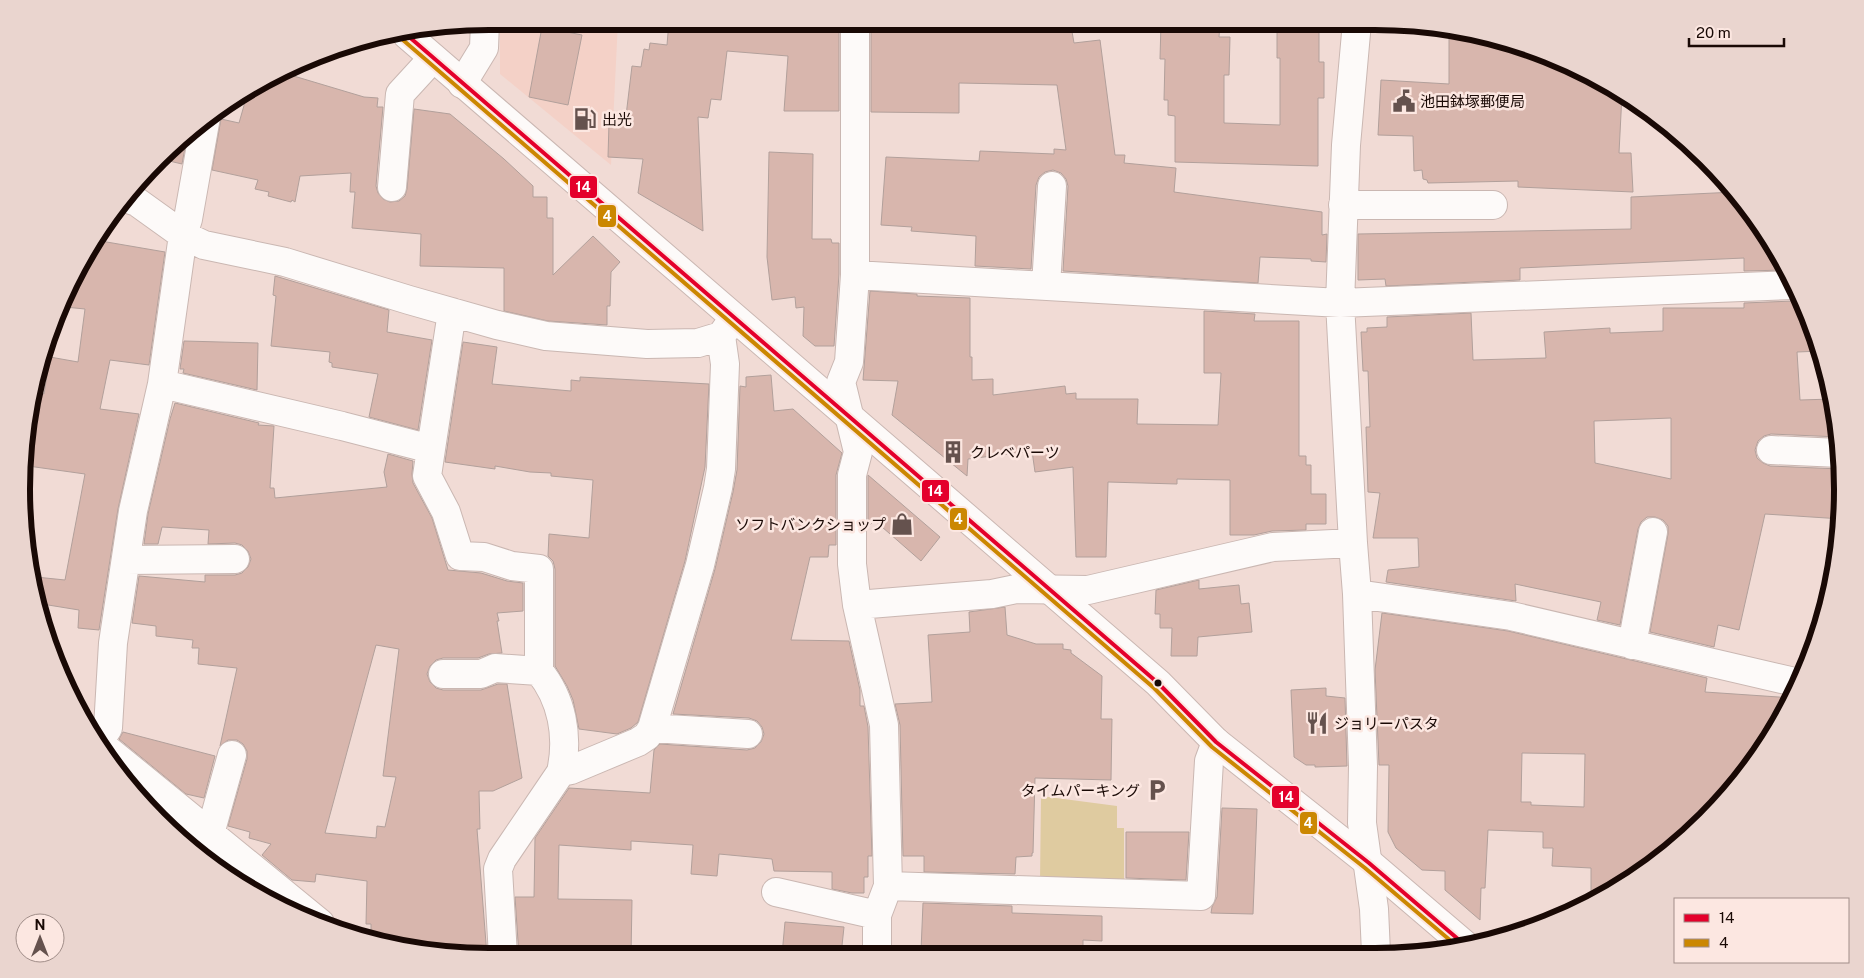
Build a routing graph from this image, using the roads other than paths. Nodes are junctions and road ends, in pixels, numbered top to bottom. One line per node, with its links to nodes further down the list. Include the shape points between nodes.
1 (485, 30): 6 (main road, via 484,48)
2 (855, 30): 14 (main road)
3 (1356, 30): 11 (main road)
4 (409, 37): 5 (main road)
5 (432, 58): 6 (main road); 9 (main road, via 400,94)
6 (462, 84): 19 (main road)
7 (204, 130): 13 (main road)
8 (1052, 186): 16 (main road)
9 (392, 187)
10 (133, 201): 13 (main road)
11 (1342, 205): 12 (main road); 17 (main road)
12 (1493, 205)
13 (183, 235): 18 (main road, via 204,245 285,262); 20 (main road)
14 (855, 275): 16 (main road); 21 (main road, via 849,362 842,382)
15 (1787, 285): 17 (main road)
16 (1046, 286): 17 (main road)
17 (1340, 303): 26 (main road)
18 (452, 312): 19 (main road, via 546,336 656,344 698,343); 22 (main road)
19 (728, 327): 21 (main road); 36 (main road, via 718,488 700,565)
20 (162, 384): 22 (main road); 27 (main road, via 132,510)
21 (851, 417): 29 (main road); 31 (main road, via 858,452 852,475 852,564)
22 (431, 450): 33 (main road, via 427,476 446,512 460,556 484,557 512,566 539,569)
23 (1772, 450): 24 (main road)
24 (1832, 453)
25 (1653, 532): 32 (main road)
26 (1353, 543): 29 (main road, via 1274,547 1088,590); 30 (main road)
27 (126, 560): 28 (main road); 38 (main road, via 113,643 108,728)
28 (235, 560)
29 (1051, 590): 31 (main road, via 1016,589 992,594); 40 (main road, via 1158,683)
30 (1357, 594): 32 (main road, via 1510,616); 46 (main road, via 1362,823)
31 (857, 605): 47 (main road, via 884,725)
32 (1632, 645): 35 (main road)
33 (539, 671): 34 (main road, via 495,668 481,674); 39 (main road, via 548,682 561,711)
34 (443, 674)
35 (1792, 681)
36 (652, 728): 37 (main road); 42 (main road, via 638,742)
37 (748, 734)
38 (102, 737)
39 (564, 741): 42 (main road, via 593,745); 44 (main road)
40 (1216, 742): 46 (main road); 47 (main road, via 1209,761 1201,896)
41 (232, 755): 45 (main road)
42 (600, 757): 44 (main road)
43 (117, 758): 45 (main road)
44 (561, 772): 52 (main road, via 498,869)
45 (210, 834): 49 (main road)
46 (1368, 863): 51 (main road); 54 (main road)
47 (888, 886): 50 (main road)
48 (776, 892): 50 (main road)
49 (301, 908)
50 (877, 915): 53 (main road)
51 (1459, 940)
52 (503, 948)
53 (877, 948)
54 (1376, 948)

